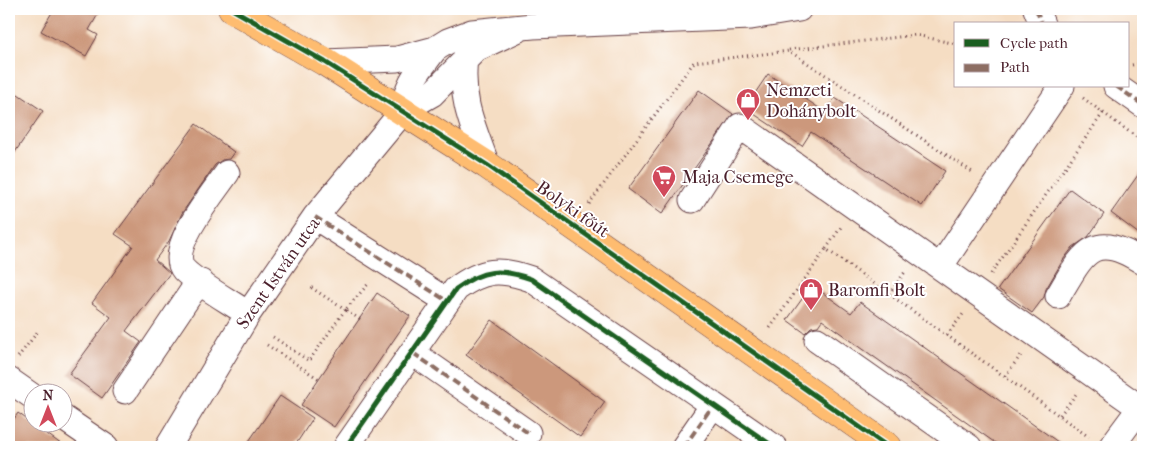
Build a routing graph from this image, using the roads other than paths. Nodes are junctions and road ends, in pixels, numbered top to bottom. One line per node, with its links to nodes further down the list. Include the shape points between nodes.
1 (232, 9): 9 (main road, Bolyki főút)
2 (800, 9): 4 (street)
3 (1036, 9): 6 (street)
4 (751, 13): 5 (street)
5 (531, 21): 7 (street, via 472,32); 8 (street)
6 (1041, 22)
7 (435, 49): 9 (street, via 382,60); 13 (street, via 405,92)
8 (465, 58): 13 (street, via 432,94); 14 (street, via 462,81 465,102)
9 (325, 62): 13 (main road, Bolyki főút)
10 (1119, 88): 12 (street)
11 (1071, 92): 19 (street, via 994,186)
12 (1143, 106)
13 (404, 110): 14 (main road, Bolyki főút); 17 (street, Szent István utca)
14 (486, 165): 39 (main road, Bolyki főút)
15 (227, 173): 20 (street, via 188,231 179,256 184,270)
16 (692, 200): 19 (street, via 740,126)
17 (315, 217): 22 (street); 23 (street, Szent István utca)
18 (1143, 262): 21 (street, via 1130,253 1111,247 1094,247 1081,258)
19 (940, 267): 30 (street)
20 (201, 282): 23 (street); 28 (street)
21 (1058, 296)
22 (447, 301): 25 (street); 29 (street, via 471,278 488,272 507,271 531,279)
23 (248, 314): 35 (street, Szent István utca)
24 (817, 340): 40 (street)
25 (413, 353): 32 (street); 36 (street)
26 (11, 372): 27 (street)
27 (22, 385)
28 (125, 391)
29 (713, 405): 37 (street); 38 (street)
30 (1142, 409): 33 (street)
31 (72, 432): 34 (street)
32 (528, 433)
33 (1104, 445)
34 (106, 447)
35 (168, 447)
36 (346, 447)
37 (684, 447)
38 (774, 447)
39 (888, 447)
40 (969, 447)

